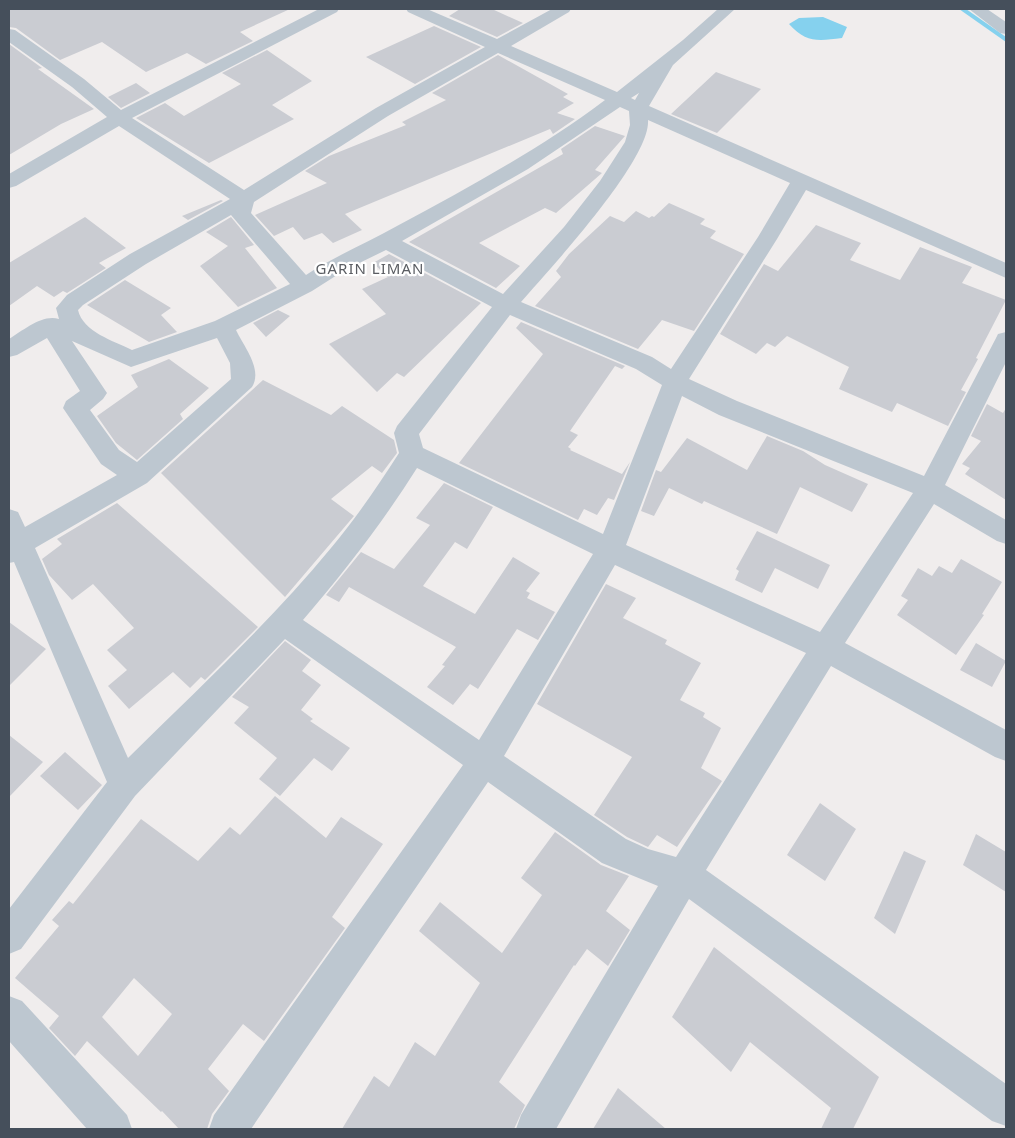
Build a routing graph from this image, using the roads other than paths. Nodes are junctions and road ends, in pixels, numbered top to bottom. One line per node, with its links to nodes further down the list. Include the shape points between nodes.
1 (331, 9): 10 (street)
2 (414, 9): 8 (street)
3 (563, 9): 8 (street)
4 (727, 9): 9 (street, via 666,62)
5 (977, 9): 6 (street)
6 (1006, 29)
7 (9, 34): 10 (street, via 78,83)
8 (500, 47): 9 (street); 13 (street, via 382,112)
9 (628, 105): 11 (street); 14 (street, via 482,190); 17 (street, via 638,125 634,142 608,184 571,232)
10 (119, 118): 12 (street); 13 (street)
11 (801, 181): 15 (street); 23 (street)
12 (9, 182)
13 (244, 199): 16 (street, via 241,214); 20 (street, via 138,259 75,300 67,308 67,314)
14 (386, 241): 16 (street, via 337,265); 17 (street)
15 (1006, 272)
16 (304, 286): 19 (street)
17 (506, 305): 23 (street, via 644,362); 24 (street, via 406,433)
18 (51, 325): 20 (street); 22 (street); 25 (street, via 95,393 75,408 110,457)
19 (223, 327): 20 (street, via 131,360); 25 (street, via 241,362 244,381)
20 (86, 337)
21 (1006, 340): 26 (street)
22 (9, 349)
23 (675, 382): 26 (street, via 728,408); 29 (street)
24 (412, 454): 29 (street); 30 (street, via 340,557)
25 (138, 476): 28 (street)
26 (930, 489): 27 (street); 31 (street)
27 (1006, 533)
28 (12, 539): 34 (street)
29 (610, 550): 31 (street); 33 (street)
30 (283, 622): 33 (street); 34 (street)
31 (826, 648): 32 (street); 35 (street)
32 (1006, 746)
33 (484, 761): 35 (street, via 614,851 661,871); 40 (street)
34 (124, 785): 36 (street)
35 (684, 875): 38 (street); 41 (street)
36 (9, 937)
37 (9, 1014): 39 (street)
38 (1006, 1107)
39 (113, 1129)
40 (228, 1129)
41 (535, 1129)

